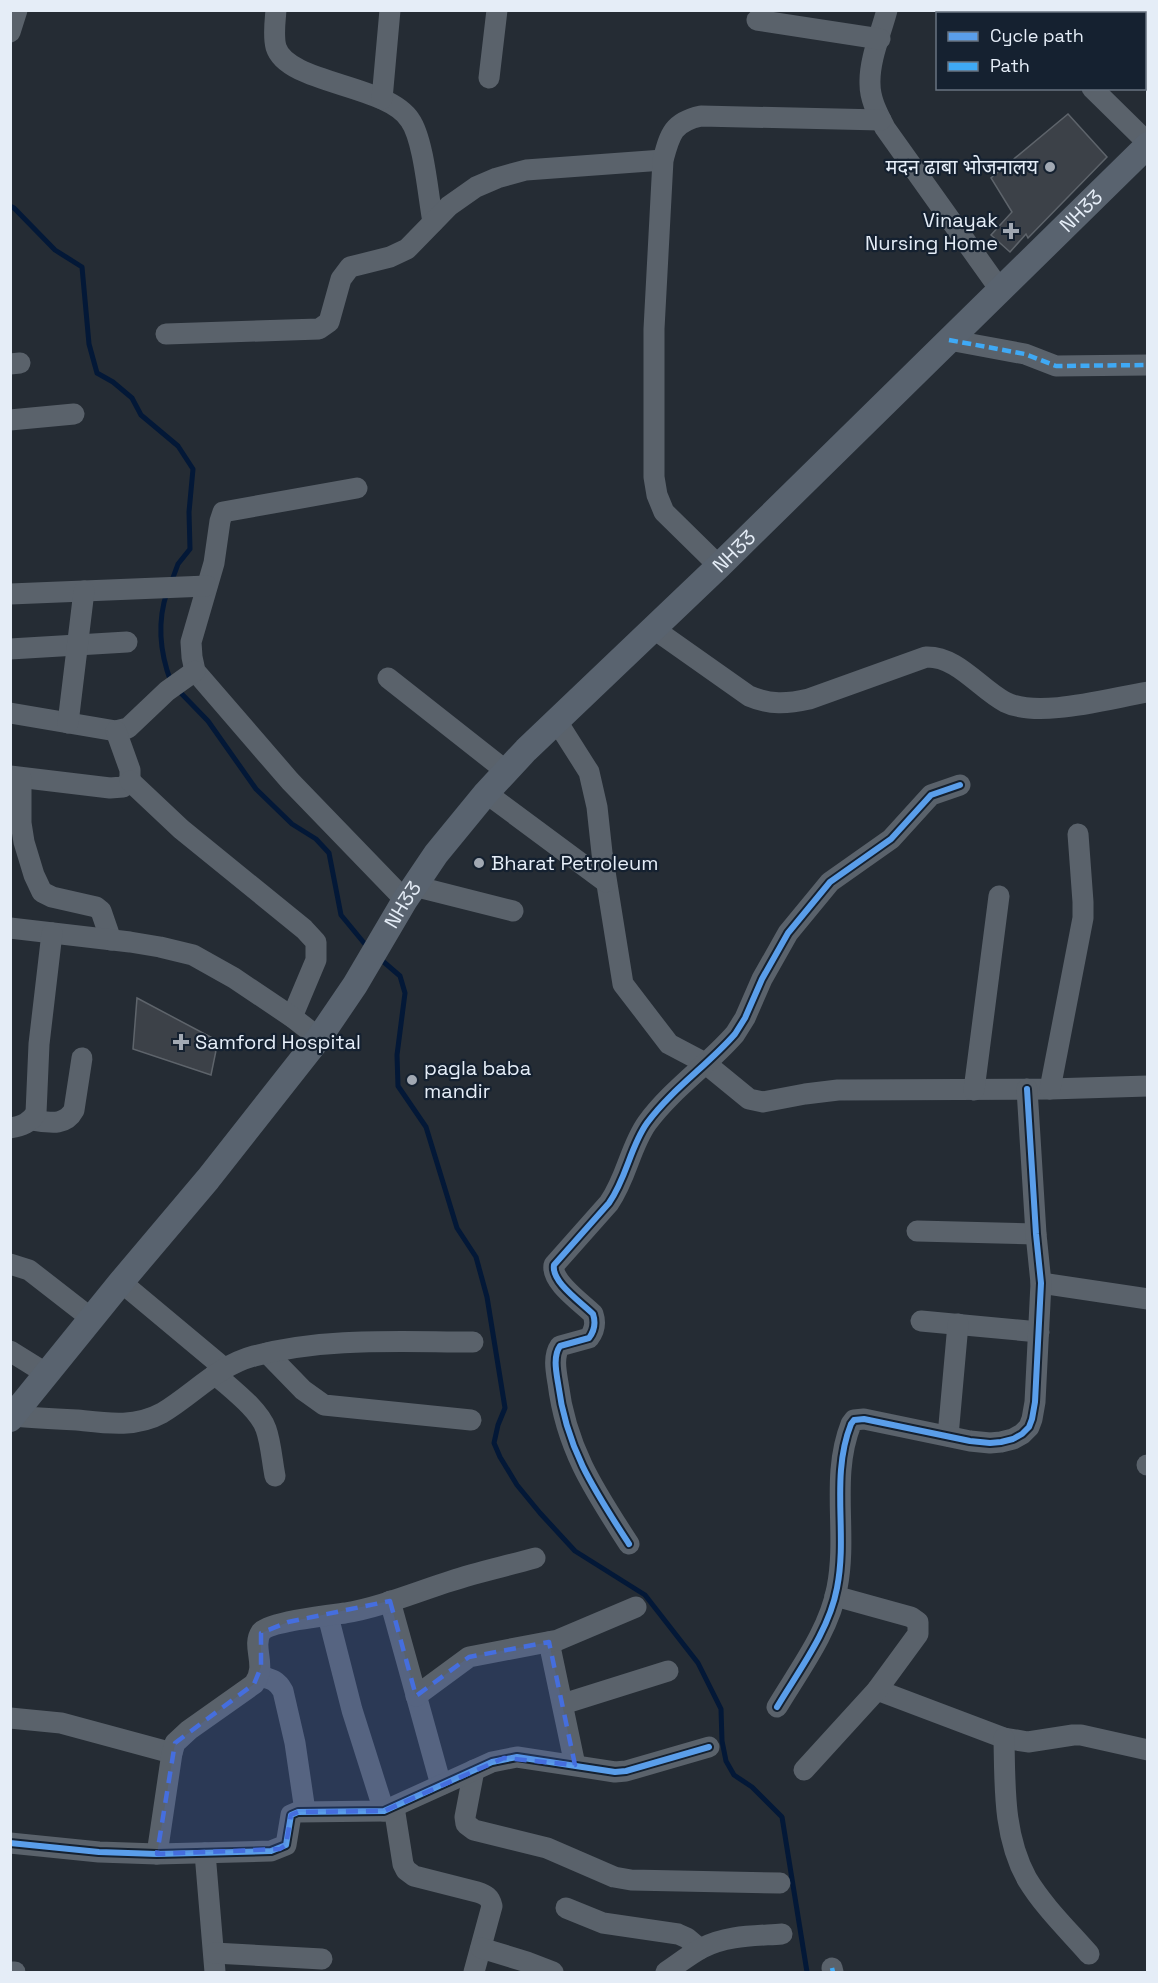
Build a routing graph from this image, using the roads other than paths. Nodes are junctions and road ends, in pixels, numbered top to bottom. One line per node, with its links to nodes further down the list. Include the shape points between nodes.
1 (17, 10): 7 (street)
2 (276, 10): 11 (street, via 276,47 281,57 302,71)
3 (390, 10): 11 (street)
4 (497, 10): 9 (street)
5 (887, 10): 8 (street)
6 (757, 20): 8 (street)
7 (10, 32)
8 (880, 39): 12 (street, via 870,83)
9 (489, 78)
10 (1094, 90): 13 (street)
11 (382, 99): 15 (street, via 409,118 418,134)
12 (881, 120): 14 (street, via 701,116 679,124); 16 (street)
13 (1148, 144): 16 (main road, NH33)
14 (663, 160): 15 (street, via 526,170 476,187); 23 (street, via 654,329 654,477 664,512)
15 (433, 222): 17 (street, via 399,254 350,267 337,289 329,322 324,327)
16 (1001, 291): 18 (main road, NH33)
17 (166, 334)
18 (949, 340): 19 (street, via 1025,354 1056,366); 23 (main road, NH33)
19 (1148, 364)
20 (74, 414): 21 (street)
21 (10, 420)
22 (357, 488): 24 (street, via 223,512)
23 (719, 566): 27 (main road, NH33)
24 (207, 586): 25 (street); 31 (street, via 191,642)
25 (84, 591): 26 (street); 29 (street)
26 (10, 594)
27 (654, 628): 33 (street, via 749,696 769,703 809,699 916,659 934,657 949,662 1006,702 1024,707 1042,709); 35 (main road, NH33)
28 (127, 642): 29 (street)
29 (77, 645): 30 (street); 36 (street)
30 (10, 649)
31 (190, 674): 37 (street, via 128,728); 45 (street, via 290,781)
32 (388, 678): 38 (street)
33 (1148, 692)
34 (10, 713): 36 (street)
35 (556, 720): 38 (main road, NH33); 44 (street, via 589,772)
36 (68, 723): 37 (street)
37 (116, 731): 40 (street)
38 (506, 771): 42 (main road, NH33)
39 (16, 777): 40 (street, via 110,788 123,787); 50 (street, via 24,842 42,892 102,910)
40 (130, 781): 51 (street, via 316,942 316,960)
41 (960, 785): 54 (street, via 932,795 891,839 830,882 788,933 735,1034)
42 (486, 793): 44 (street); 45 (main road, NH33, via 454,830)
43 (1078, 834): 57 (street, via 1083,918)
44 (606, 882): 54 (street, via 623,984 669,1044)
45 (410, 893): 47 (street); 52 (main road, NH33)
46 (999, 896): 58 (street)
47 (513, 911)
48 (10, 928): 49 (street)
49 (52, 933): 50 (street); 59 (street, via 39,1044 36,1113)
50 (111, 940): 51 (street, via 193,956)
51 (292, 1017): 52 (street)
52 (319, 1038): 64 (main road, NH33)
53 (82, 1058): 59 (street, via 70,1118 63,1122)
54 (705, 1063): 58 (street, via 749,1099 763,1102 838,1090); 80 (street, via 649,1121 617,1192 554,1265 556,1280 596,1321 589,1338 557,1350 565,1423 581,1465)
55 (1148, 1086): 57 (street)
56 (1027, 1089): 57 (street); 58 (street); 62 (street)
57 (1050, 1089)
58 (975, 1090)
59 (32, 1120): 60 (street)
60 (10, 1128)
61 (917, 1231): 62 (street)
62 (1036, 1234): 65 (street)
63 (10, 1264): 67 (street, via 29,1270)
64 (121, 1282): 67 (main road, NH33); 74 (street)
65 (1041, 1283): 66 (street); 70 (street)
66 (1148, 1299)
67 (92, 1319): 75 (main road, NH33)
68 (921, 1321): 69 (street)
69 (958, 1324): 70 (street); 78 (street)
70 (1039, 1332): 78 (street, via 1035,1402 1029,1428 1001,1442)
71 (473, 1342): 73 (street, via 350,1341)
72 (10, 1351): 75 (street)
73 (267, 1353): 74 (street); 77 (street, via 303,1390 324,1405)
74 (219, 1371): 76 (street, via 162,1413 135,1423); 79 (street, via 266,1429)
75 (47, 1374): 76 (main road, NH33)
76 (11, 1417)
77 (471, 1420)
78 (948, 1436): 82 (street, via 864,1419 851,1424 840,1472 840,1555)
79 (275, 1476)
80 (629, 1544)
81 (535, 1558): 83 (street)
82 (835, 1596): 89 (street, via 918,1622 918,1634); 92 (street, via 818,1637)
83 (390, 1601): 85 (street); 90 (street)
84 (636, 1607): 86 (street)
85 (328, 1616): 88 (street, via 266,1628 258,1643); 102 (street, via 352,1710)
86 (549, 1642): 90 (street, via 469,1657); 91 (street)
87 (668, 1671): 91 (street)
88 (260, 1676): 97 (street, via 189,1730); 103 (street, via 272,1679 283,1691)
89 (877, 1690): 94 (street); 100 (street)
90 (417, 1696): 101 (street)
91 (563, 1704): 98 (street)
92 (777, 1707)
93 (10, 1718): 97 (street, via 61,1723)
94 (1004, 1738): 96 (street, via 1028,1742 1081,1735); 112 (street, via 1007,1815 1017,1857 1042,1900)
95 (709, 1747): 98 (street, via 626,1772)
96 (1148, 1750)
97 (172, 1752): 106 (street)
98 (575, 1765): 99 (street, via 517,1757)
99 (474, 1770): 101 (street); 107 (street, via 465,1816 466,1824 474,1830 547,1848 614,1877 631,1880)
100 (804, 1770)
101 (441, 1785): 102 (street)
102 (389, 1809): 103 (street); 110 (street, via 406,1870 414,1876 485,1894 490,1899 492,1906)
103 (305, 1812): 105 (street, via 291,1815 286,1845 280,1849)
104 (10, 1843): 106 (street)
105 (205, 1853): 106 (street); 114 (street)
106 (157, 1854)
107 (780, 1883)
108 (566, 1908): 111 (street, via 603,1923 678,1934)
109 (782, 1934): 111 (street, via 733,1938)
110 (481, 1948): 115 (street); 116 (street)
111 (700, 1949): 117 (street)
112 (1089, 1954)
113 (322, 1959): 114 (street)
114 (214, 1963)
115 (474, 1972)
116 (554, 1972)
117 (666, 1972)

